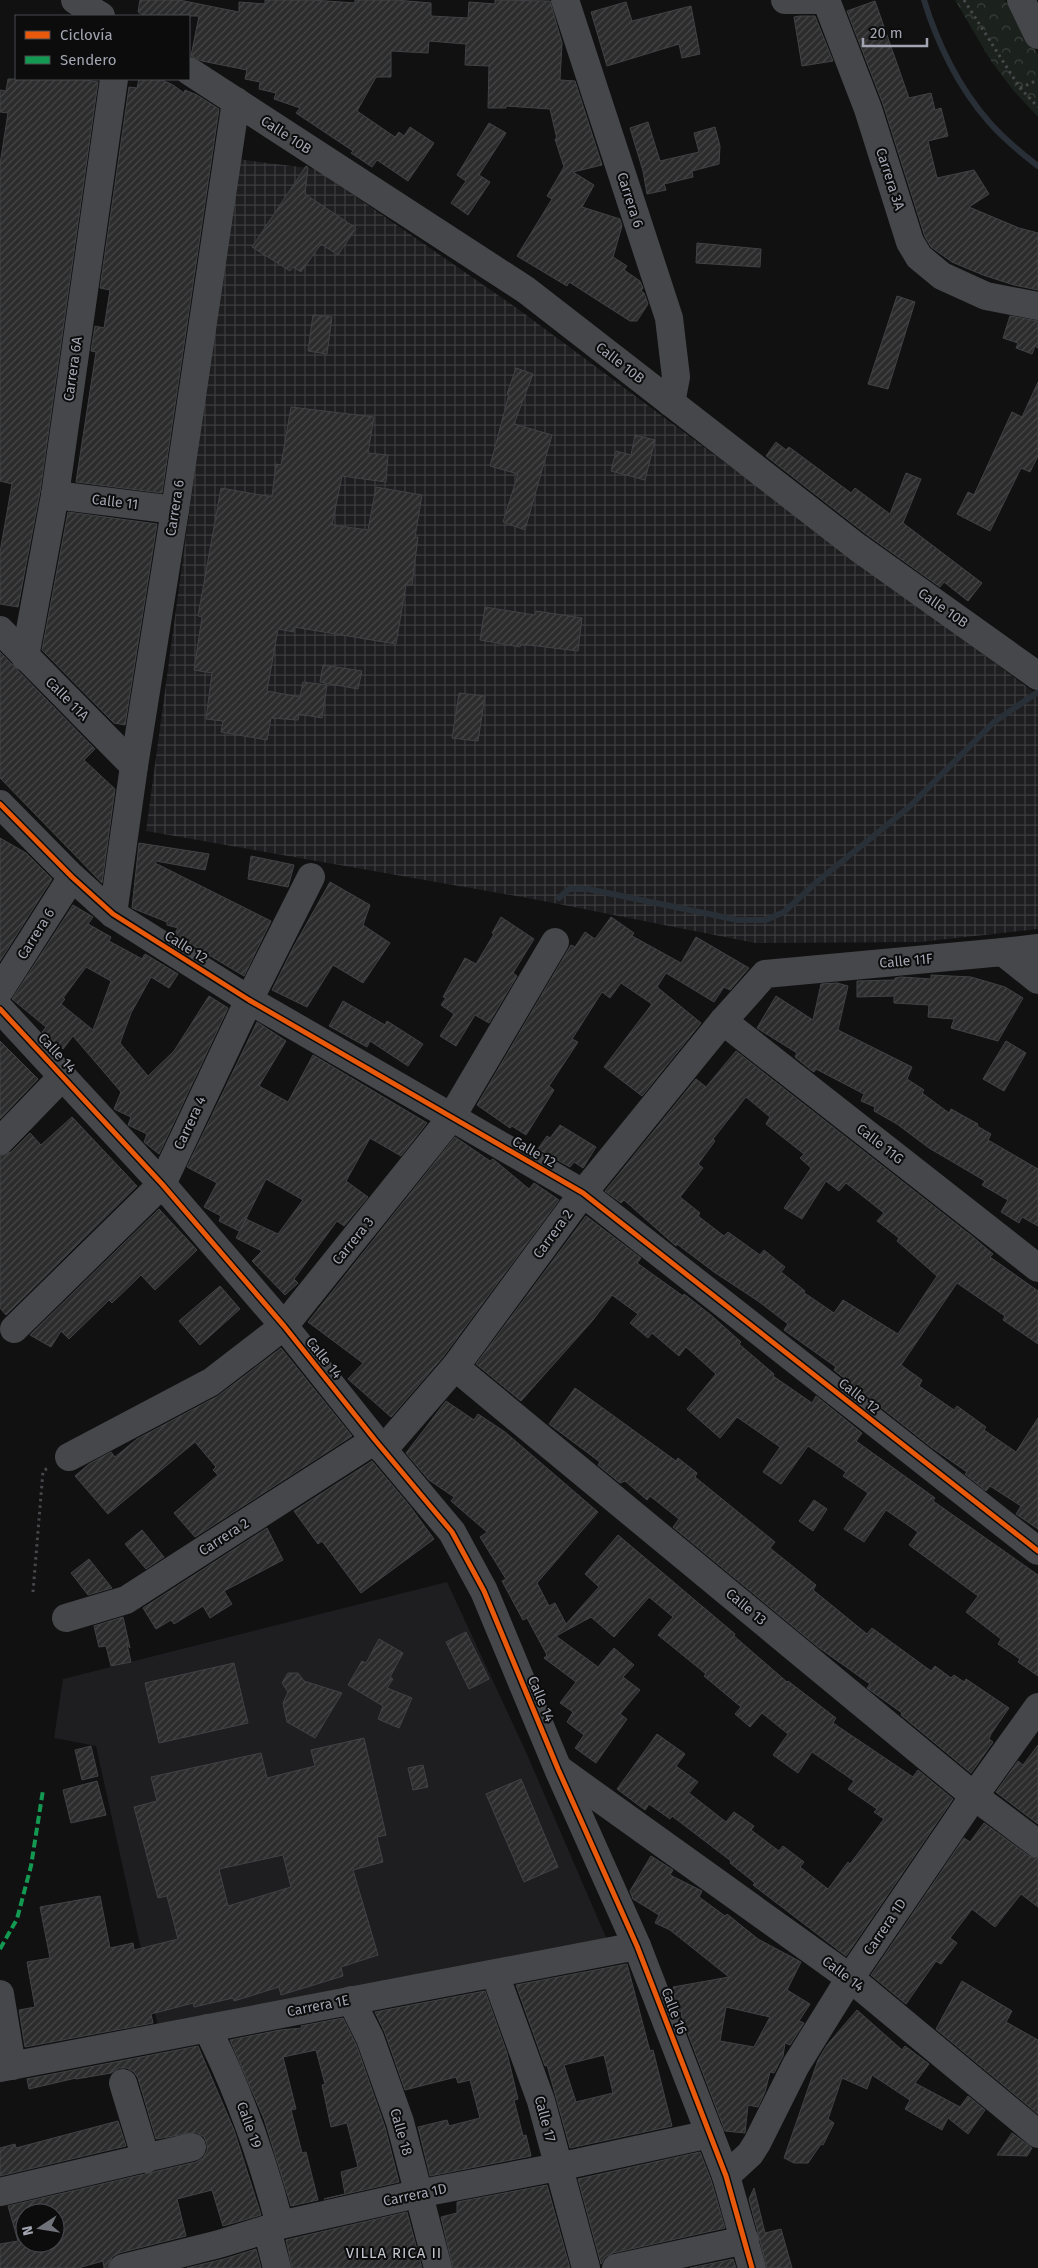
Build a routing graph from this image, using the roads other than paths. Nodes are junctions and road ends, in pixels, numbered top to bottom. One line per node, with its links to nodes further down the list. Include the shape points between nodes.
1 (565, 0): 10 (street, Carrera 6, via 669,318 676,377)
2 (785, 0): 3 (street)
3 (821, 0): 9 (street, Carrera 3A, via 868,109 910,242 919,256 942,276 986,296)
4 (1021, 0): 5 (street)
5 (1038, 34)
6 (190, 72): 8 (street, Calle 10B)
7 (114, 80): 11 (street, Carrera 6A)
8 (236, 101): 10 (street, Calle 10B, via 526,290); 12 (street, Carrera 6)
9 (1026, 304)
10 (672, 403): 15 (street, Calle 10B, via 857,547)
11 (55, 495): 12 (street, Calle 11); 14 (street, Carrera 6A)
12 (175, 510): 16 (street, Carrera 6)
13 (0, 630): 14 (street, Calle 11A)
14 (25, 657): 16 (street, Calle 11A)
15 (1038, 676)
16 (134, 766): 20 (street, Carrera 6)
17 (0, 804): 18 (street, Calle 12)
18 (72, 877): 20 (street, Calle 12); 26 (street, Carrera 6)
19 (311, 877): 27 (street, Carrera 4)
20 (113, 914): 27 (street, Calle 12)
21 (555, 942): 31 (street, Carrera 3)
22 (1038, 948): 23 (street, Calle 11F)
23 (1003, 952): 24 (street, Calle 11F); 25 (street)
24 (765, 974): 29 (street, Carrera 2)
25 (1038, 980)
26 (0, 990)
27 (248, 1000): 31 (street, Calle 12); 33 (street, Carrera 4)
28 (0, 1009): 30 (street, Calle 14)
29 (723, 1021): 34 (street, Carrera 2); 35 (street, Calle 11G)
30 (63, 1076): 32 (street); 33 (street, Calle 14)
31 (451, 1118): 34 (street, Calle 12); 36 (street, Carrera 3)
32 (0, 1141)
33 (162, 1184): 36 (street, Calle 14); 37 (street, Carrera 4)
34 (583, 1193): 38 (street, Carrera 2); 41 (street, Calle 12)
35 (1038, 1268)
36 (284, 1326): 39 (street, Calle 14); 40 (street, Carrera 3, via 211,1382)
37 (14, 1329)
38 (456, 1367): 39 (street, Carrera 2); 45 (street, Calle 13)
39 (379, 1445): 42 (street, Carrera 2, via 126,1600); 44 (street, Calle 14, via 452,1532 484,1591)
40 (69, 1457)
41 (1038, 1551)
42 (66, 1618)
43 (1038, 1707): 45 (street, Carrera 1D)
44 (558, 1769): 47 (street, Calle 16); 49 (street, Calle 14)
45 (974, 1796): 46 (street, Calle 13); 49 (street, Carrera 1D)
46 (1038, 1844)
47 (637, 1946): 48 (street, Carrera 1E); 55 (street, Calle 16)
48 (495, 1974): 51 (street, Carrera 1E); 59 (street, Calle 17, via 541,2101)
49 (850, 1978): 56 (street, Calle 14); 60 (street, Carrera 1D, via 796,2065 758,2143)
50 (0, 1994): 53 (street)
51 (351, 2000): 52 (street, Carrera 1E); 62 (street, Calle 18, via 370,2038 400,2122)
52 (207, 2028): 53 (street, Carrera 1E); 63 (street, Calle 19, via 228,2068 266,2171)
53 (6, 2067)
54 (123, 2083): 58 (street)
55 (710, 2134): 59 (street, Carrera 1D); 60 (street, Calle 16)
56 (1038, 2134)
57 (192, 2147): 58 (street)
58 (146, 2159): 61 (street)
59 (558, 2167): 62 (street, Carrera 1D); 68 (street, Calle 17)
60 (726, 2176): 64 (street, Calle 16)
61 (0, 2192)
62 (417, 2194): 63 (street, Carrera 1D); 67 (street, Calle 18)
63 (274, 2227): 65 (street, Carrera 1D); 66 (street, Calle 19)
64 (745, 2240): 69 (street); 70 (street, Calle 16)
65 (123, 2268)
66 (277, 2268)
67 (438, 2268)
68 (586, 2268)
69 (616, 2268)
70 (752, 2268)

